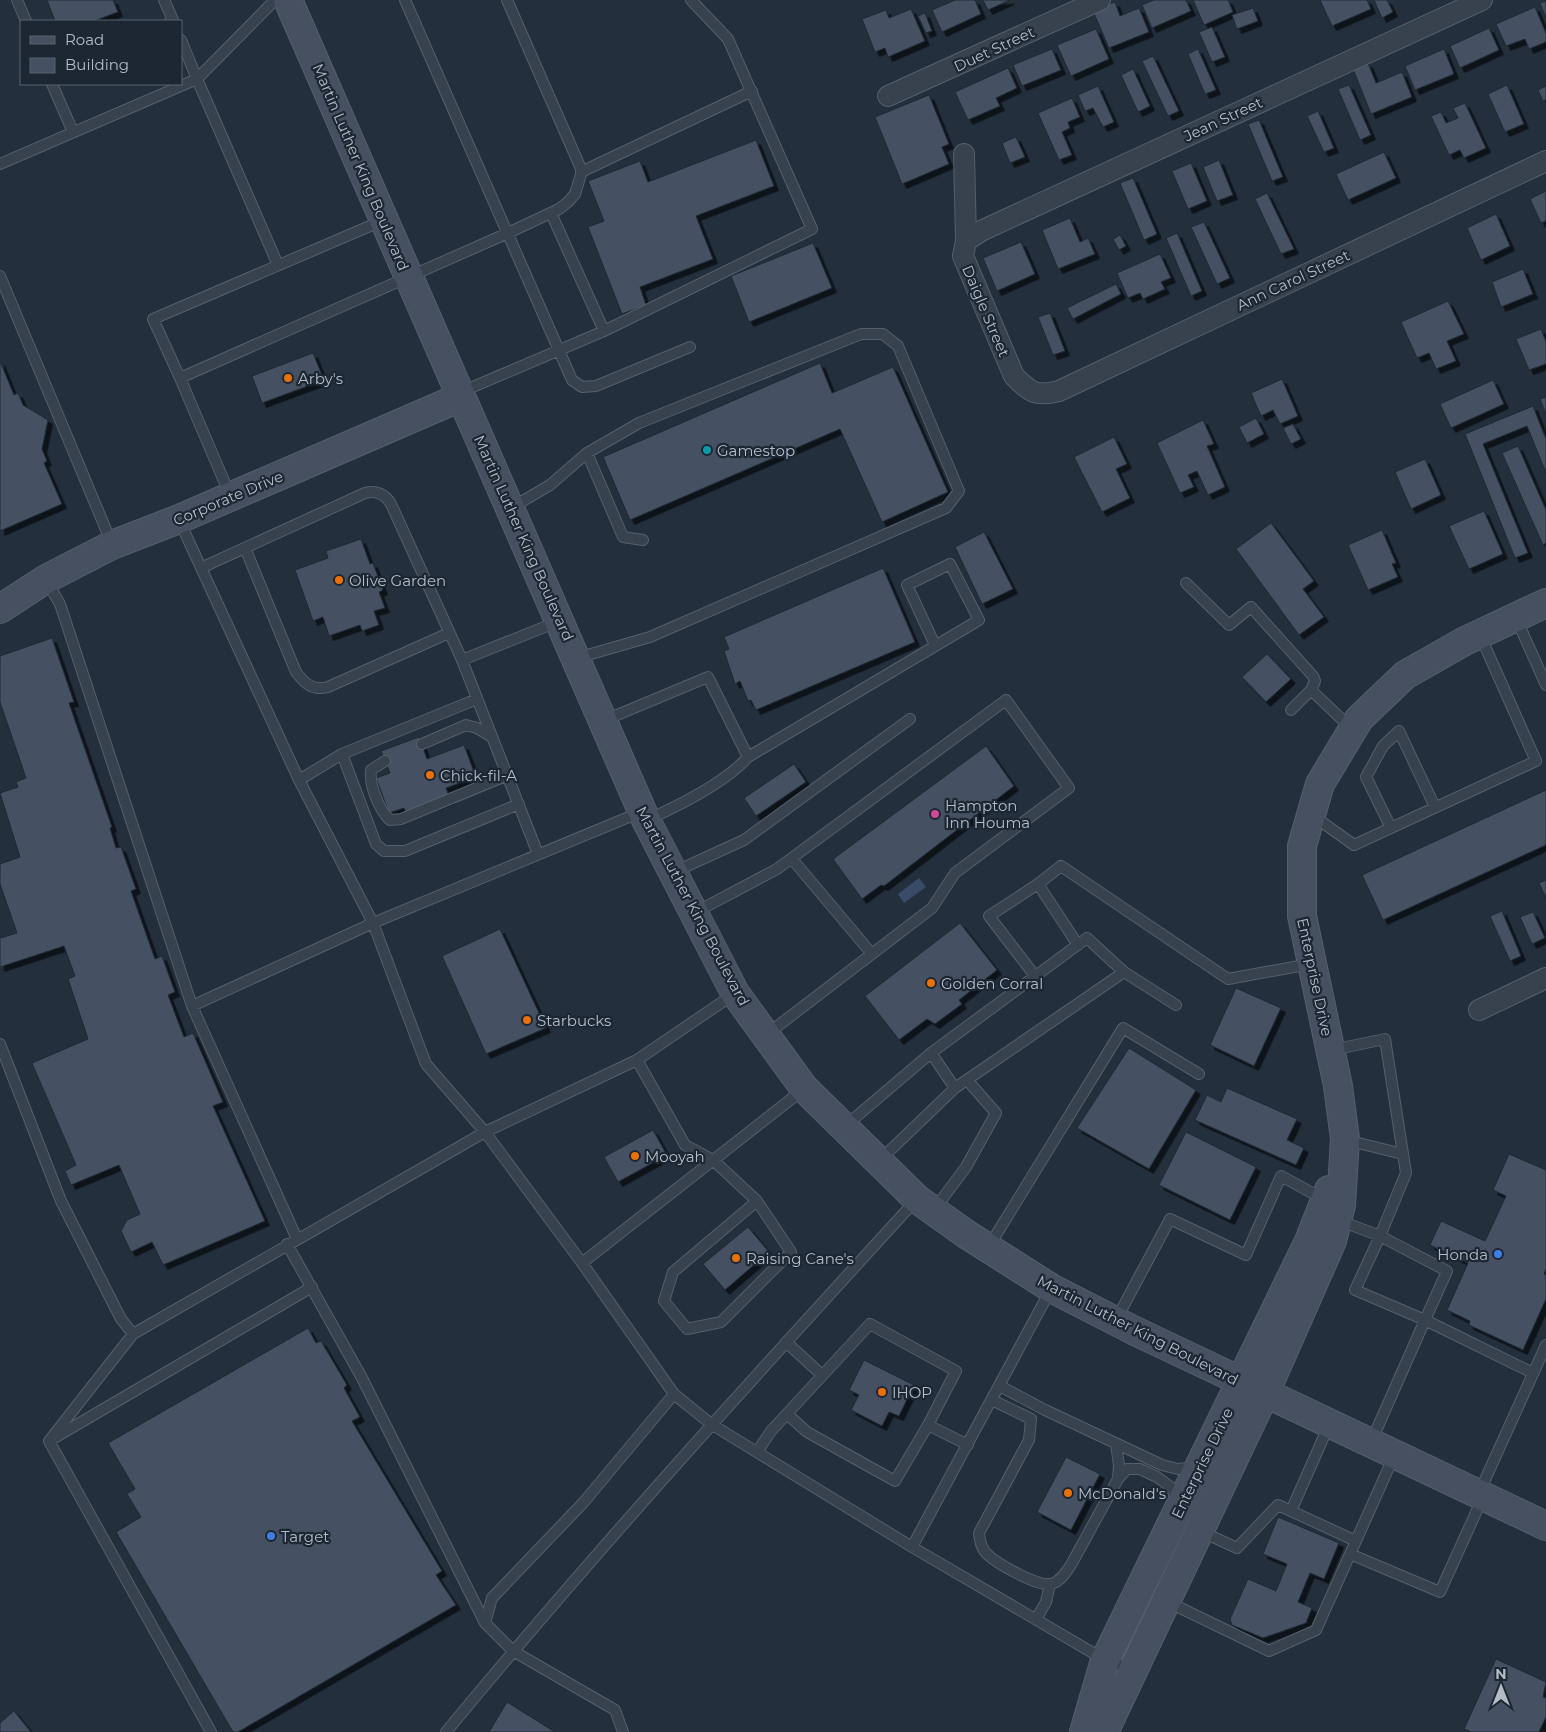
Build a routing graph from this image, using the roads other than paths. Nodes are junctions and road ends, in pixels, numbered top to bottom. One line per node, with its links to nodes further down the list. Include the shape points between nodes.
1 (17, 0): 10 (lane)
2 (164, 0): 11 (lane)
3 (275, 0): 13 (lane)
4 (288, 0): 23 (street, Martin Luther King Boulevard)
5 (405, 0): 24 (lane)
6 (507, 0): 21 (lane)
7 (691, 0): 15 (lane, via 728,39)
8 (1100, 0): 16 (street, Duet Street)
9 (1482, 0): 25 (street, Jean Street, via 981,231)
10 (26, 20)
11 (172, 20)
12 (182, 42): 13 (lane)
13 (197, 79): 17 (lane); 26 (lane)
14 (52, 85): 17 (lane)
15 (752, 91): 21 (lane); 29 (lane, via 812,229)
16 (888, 96)
17 (73, 132): 20 (lane)
18 (964, 154): 25 (street, Daigle Street)
19 (1546, 161): 33 (street, Ann Carol Street, via 1059,391)
20 (0, 164)
21 (581, 172): 22 (lane, via 574,194)
22 (551, 213): 24 (lane); 29 (lane)
23 (384, 220): 26 (lane); 28 (street, Martin Luther King Boulevard)
24 (508, 233): 28 (lane); 31 (lane)
25 (966, 241): 33 (street, Daigle Street, via 963,256 1014,376 1029,391)
26 (278, 265): 32 (lane, via 153,319)
27 (0, 276): 40 (lane)
28 (408, 276): 32 (lane); 34 (street, Martin Luther King Boulevard)
29 (604, 331): 31 (lane)
30 (690, 347): 31 (lane, via 596,386 582,387 572,380)
31 (559, 350): 34 (lane)
32 (180, 378): 36 (lane)
33 (1039, 393)
34 (460, 395): 36 (street, Corporate Drive); 37 (street, Martin Luther King Boulevard)
35 (587, 453): 37 (lane, via 550,485); 39 (lane, via 623,537); 52 (lane, via 639,423 861,334 882,334 898,346 959,491 946,508 928,516 650,637)
36 (230, 496): 38 (street, Corporate Drive)
37 (511, 508): 48 (street, Martin Luther King Boulevard)
38 (179, 519): 40 (street, Corporate Drive); 42 (lane)
39 (643, 540)
40 (112, 545): 43 (street, Corporate Drive)
41 (245, 548): 42 (lane); 49 (lane, via 365,493 380,493 391,504); 49 (lane, via 296,672 312,688 328,687)
42 (203, 568): 67 (lane)
43 (46, 579): 46 (street, Corporate Drive); 87 (lane, via 60,604)
44 (1186, 582): 55 (lane, via 1229,625 1251,607 1312,676 1315,681)
45 (1546, 603): 47 (street, Enterprise Drive)
46 (0, 609)
47 (1515, 617): 50 (street, Enterprise Drive); 54 (lane)
48 (561, 621): 52 (street, Martin Luther King Boulevard); 53 (lane)
49 (449, 633): 53 (lane)
50 (1480, 634): 60 (street, Enterprise Drive, via 1405,674 1359,719); 69 (lane, via 1536,761)
51 (935, 646): 51 (lane, via 979,620 950,564 907,586); 64 (lane)
52 (576, 658): 59 (street, Martin Luther King Boulevard)
53 (462, 660): 56 (lane)
54 (1546, 685)
55 (1311, 690): 57 (lane); 60 (lane)
56 (477, 700): 61 (lane); 63 (lane)
57 (1291, 710)
58 (910, 719): 75 (lane, via 744,840)
59 (602, 721): 64 (lane, via 708,677); 71 (street, Martin Luther King Boulevard)
60 (1353, 730): 70 (street, Enterprise Drive, via 1320,784)
61 (492, 738): 62 (lane, via 466,725); 66 (lane)
62 (422, 744)
63 (342, 754): 67 (lane); 68 (lane, via 376,844 384,851 405,851)
64 (748, 757): 71 (lane, via 684,802)
65 (385, 761): 66 (lane, via 371,770 370,777 383,814 390,820 401,819)
66 (508, 776): 68 (lane)
67 (300, 780): 78 (lane)
68 (519, 804): 73 (lane)
69 (1436, 807): 72 (lane); 72 (lane, via 1400,730 1383,746 1366,777)
70 (1311, 814): 72 (lane, via 1354,845); 81 (street, Enterprise Drive, via 1302,846 1302,916)
71 (644, 816): 73 (lane); 75 (street, Martin Luther King Boulevard)
72 (1391, 828)
73 (538, 854): 78 (lane)
74 (792, 859): 77 (lane); 80 (lane); 80 (lane, via 1006,700 1069,788 955,873 932,908)
75 (672, 873): 77 (street, Martin Luther King Boulevard)
76 (1038, 884): 79 (lane); 81 (lane, via 1061,866 1228,979); 83 (lane, via 989,916)
77 (693, 913): 85 (street, Martin Luther King Boulevard)
78 (373, 923): 87 (lane); 99 (lane, via 426,1064)
79 (1078, 945): 82 (lane, via 1087,938); 83 (lane)
80 (872, 954): 89 (lane)
81 (1312, 964): 91 (street, Enterprise Drive)
82 (1124, 972): 86 (lane); 95 (lane)
83 (1035, 976): 92 (lane)
84 (1546, 978): 88 (street)
85 (735, 993): 89 (street, Martin Luther King Boulevard); 93 (lane)
86 (1176, 1005)
87 (192, 1006): 108 (lane)
88 (1479, 1010)
89 (766, 1035): 96 (street, Martin Luther King Boulevard)
90 (0, 1044): 116 (lane, via 61,1201 121,1319)
91 (1330, 1050): 100 (street, Enterprise Drive); 101 (lane, via 1385,1040)
92 (932, 1053): 97 (lane); 98 (lane)
93 (637, 1060): 99 (lane); 102 (lane, via 685,1145)
94 (1199, 1074): 110 (lane, via 1123,1028)
95 (967, 1080): 97 (lane); 105 (lane, via 996,1113 966,1167)
96 (804, 1088): 98 (street, Martin Luther King Boulevard); 102 (lane)
97 (955, 1088): 103 (lane)
98 (844, 1127): 103 (street, Martin Luther King Boulevard)
99 (484, 1132): 108 (lane); 111 (lane)
100 (1345, 1139): 101 (lane); 106 (street, Enterprise Drive, via 1343,1186)
101 (1403, 1154): 107 (lane, via 1406,1173)
102 (714, 1160): 104 (lane); 111 (lane)
103 (879, 1162): 105 (street, Martin Luther King Boulevard)
104 (757, 1200): 104 (lane, via 673,1272 664,1301 687,1329 721,1322 790,1252)
105 (925, 1205): 110 (street, Martin Luther King Boulevard); 117 (lane)
106 (1332, 1210): 107 (lane); 115 (lane, via 1281,1176 1246,1255 1170,1218); 121 (street, Enterprise Drive, via 1310,1241); 123 (street, Enterprise Drive, via 1332,1240)
107 (1380, 1236): 114 (lane, via 1447,1271); 114 (lane, via 1355,1290)
108 (297, 1238): 109 (lane)
109 (287, 1244): 112 (lane); 116 (lane)
110 (988, 1248): 113 (street, Martin Luther King Boulevard)
111 (582, 1263): 124 (lane)
112 (312, 1287): 130 (lane); 149 (lane, via 362,1378)
113 (1051, 1288): 115 (street, Martin Luther King Boulevard); 122 (lane)
114 (1425, 1320): 119 (lane); 131 (lane)
115 (1115, 1321): 121 (street, Martin Luther King Boulevard)
116 (133, 1334): 130 (lane)
117 (786, 1342): 120 (lane); 128 (lane)
118 (1546, 1345): 119 (lane)
119 (1533, 1373): 138 (lane)
120 (822, 1375): 126 (lane); 129 (lane, via 870,1324 956,1371)
121 (1241, 1382): 123 (street, Martin Luther King Boulevard); 136 (street, Enterprise Drive)
122 (1000, 1386): 125 (lane); 132 (lane)
123 (1265, 1393): 127 (street, Martin Luther King Boulevard); 142 (street, Enterprise Drive)
124 (674, 1394): 128 (lane); 149 (lane, via 583,1503 492,1598)
125 (992, 1400): 133 (lane); 146 (lane, via 1031,1419 1031,1429 1029,1440 979,1533 981,1545 988,1555 1033,1582)
126 (787, 1414): 129 (lane, via 807,1432 895,1481); 134 (lane)
127 (1330, 1423): 131 (street, Martin Luther King Boulevard); 140 (lane)
128 (711, 1424): 134 (lane); 150 (lane)
129 (928, 1425): 133 (lane)
130 (49, 1441): 153 (lane)
131 (1371, 1442): 135 (street, Martin Luther King Boulevard)
132 (1116, 1444): 136 (lane, via 1162,1465 1178,1469); 137 (lane)
133 (968, 1445): 144 (lane)
134 (757, 1452): 144 (lane)
135 (1395, 1454): 138 (street, Martin Luther King Boulevard); 143 (lane)
136 (1200, 1467): 139 (street, Enterprise Drive)
137 (1118, 1479): 139 (lane, via 1128,1470 1140,1469 1172,1488); 146 (lane, via 1072,1564 1063,1576)
138 (1481, 1495): 141 (street, Martin Luther King Boulevard); 145 (lane, via 1440,1592)
139 (1179, 1509): 151 (street, Enterprise Drive)
140 (1291, 1511): 142 (lane, via 1278,1505 1237,1548); 143 (lane)
141 (1546, 1526)
142 (1199, 1531): 147 (street, Enterprise Drive)
143 (1356, 1540): 145 (lane)
144 (912, 1547): 148 (lane)
145 (1350, 1554): 147 (lane, via 1316,1630 1269,1650)
146 (1050, 1584): 148 (lane, via 1046,1602)
147 (1165, 1601): 152 (street, Enterprise Drive)
148 (1036, 1620): 151 (lane)
149 (485, 1623): 150 (lane)
150 (513, 1651): 154 (lane); 155 (lane, via 615,1710)
151 (1105, 1660): 152 (lane); 156 (street, Enterprise Drive)
152 (1132, 1669): 157 (street, Enterprise Drive)
153 (211, 1732)
154 (446, 1732)
155 (623, 1732)
156 (1084, 1732)
157 (1104, 1732)

